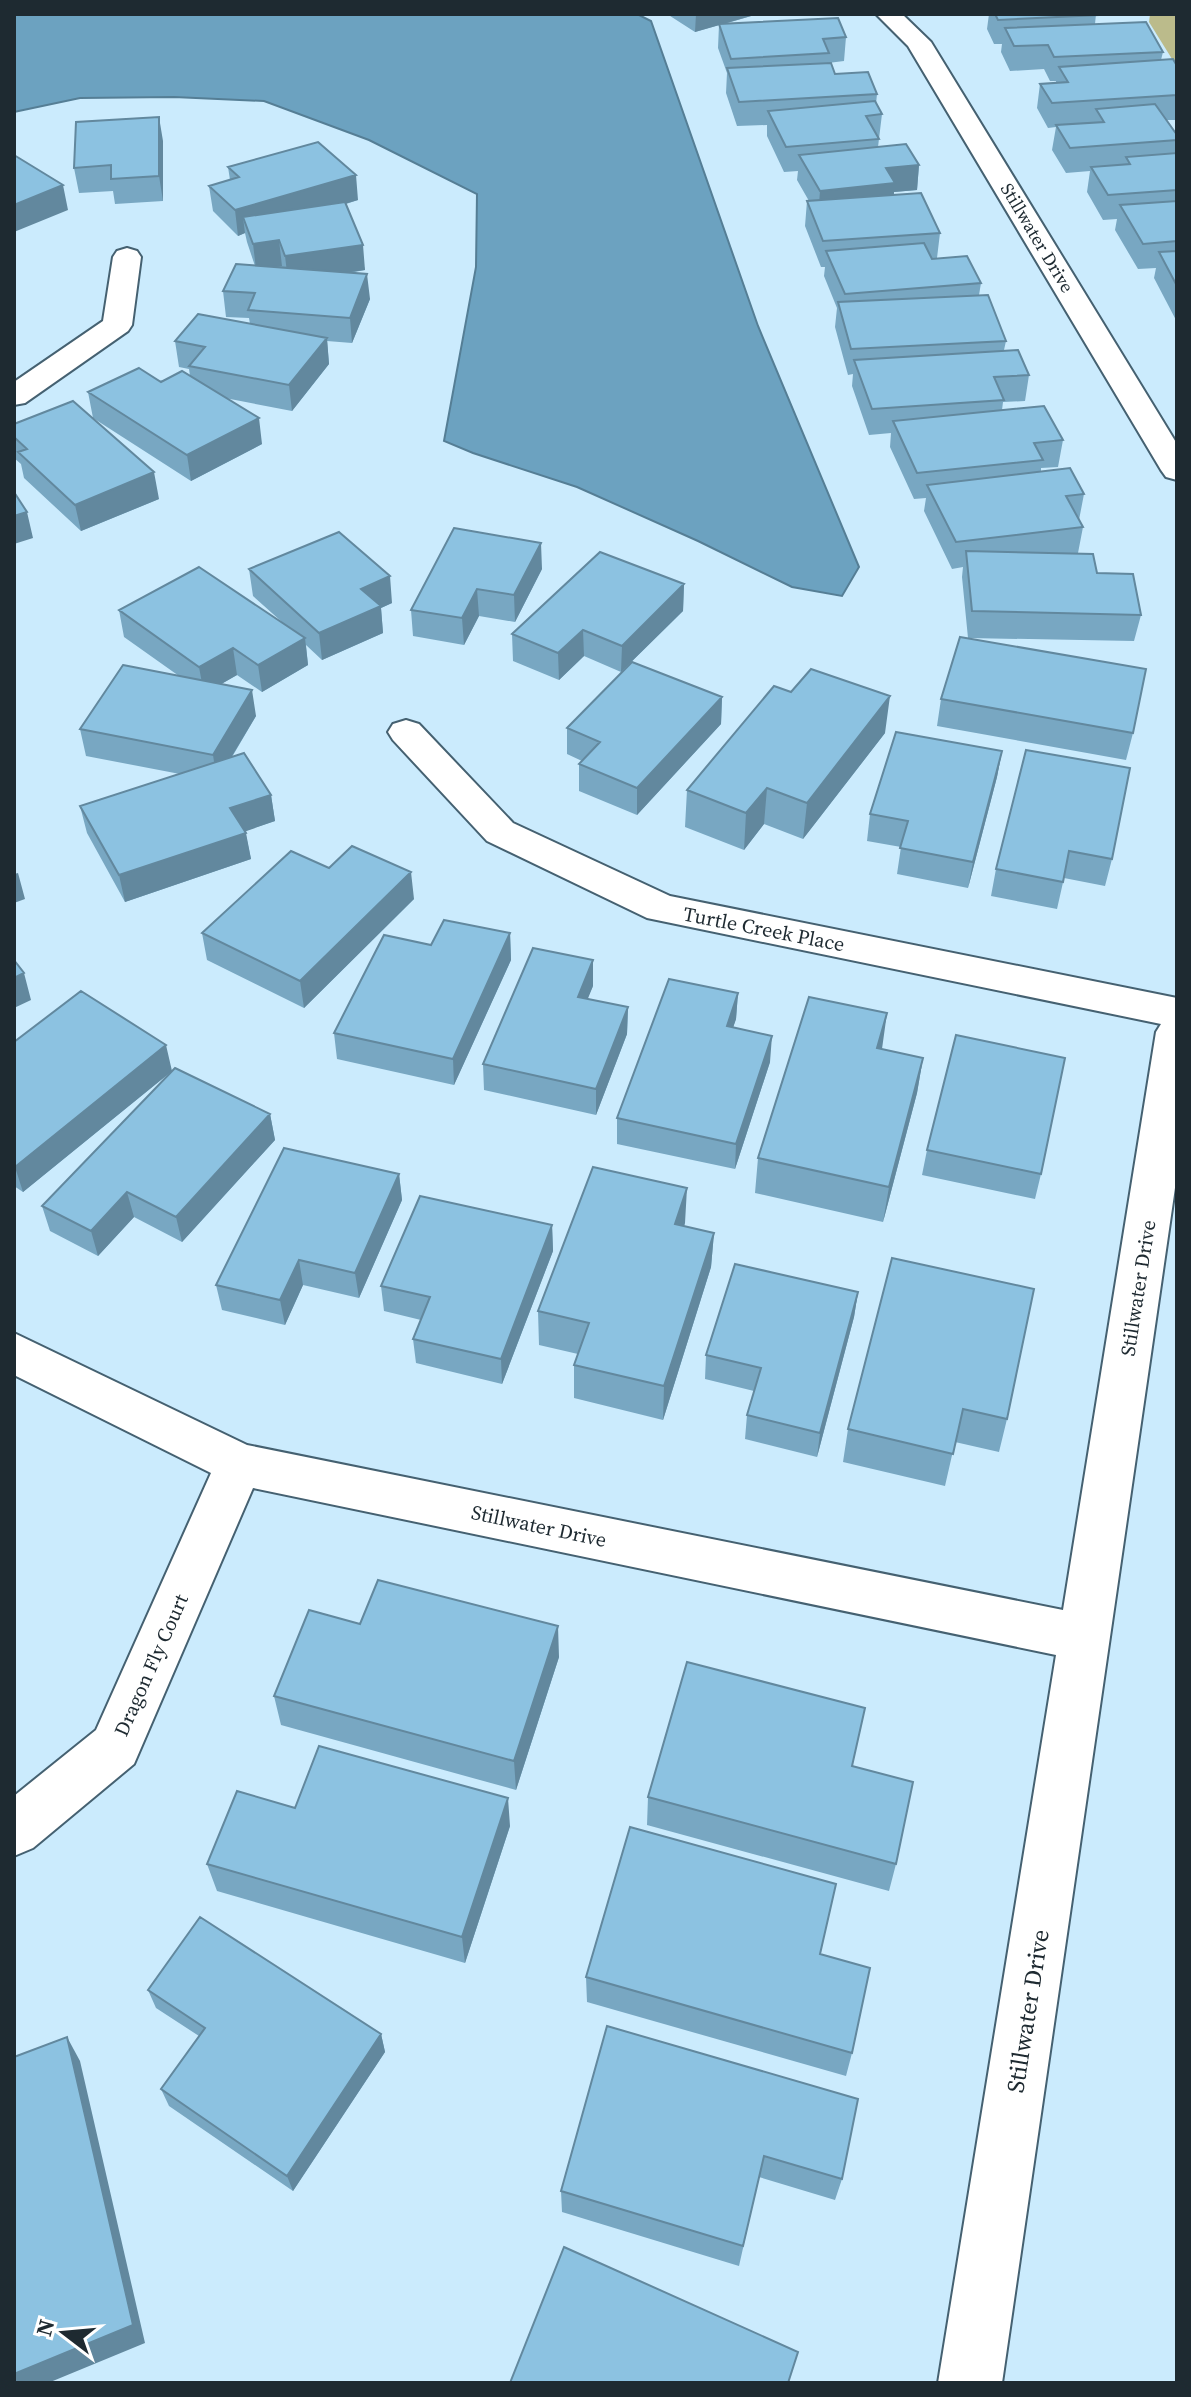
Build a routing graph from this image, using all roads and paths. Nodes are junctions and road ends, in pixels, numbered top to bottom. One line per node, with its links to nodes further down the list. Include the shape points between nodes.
1 (888, 14): 4 (street, Stillwater Drive, via 918,42)
2 (127, 257): 3 (street, via 117,325)
3 (14, 396)
4 (1177, 470)
5 (406, 732): 6 (street, Turtle Creek Place, via 500,832 661,908)
6 (1177, 1013)
7 (1177, 1032): 10 (street, Stillwater Drive)
8 (14, 1352): 9 (street, Stillwater Drive)
9 (239, 1464): 10 (street, Stillwater Drive); 11 (street, Dragon Fly Court, via 115,1747)
10 (1086, 1638): 12 (street, Stillwater Drive)
11 (14, 1830)
12 (970, 2383)

